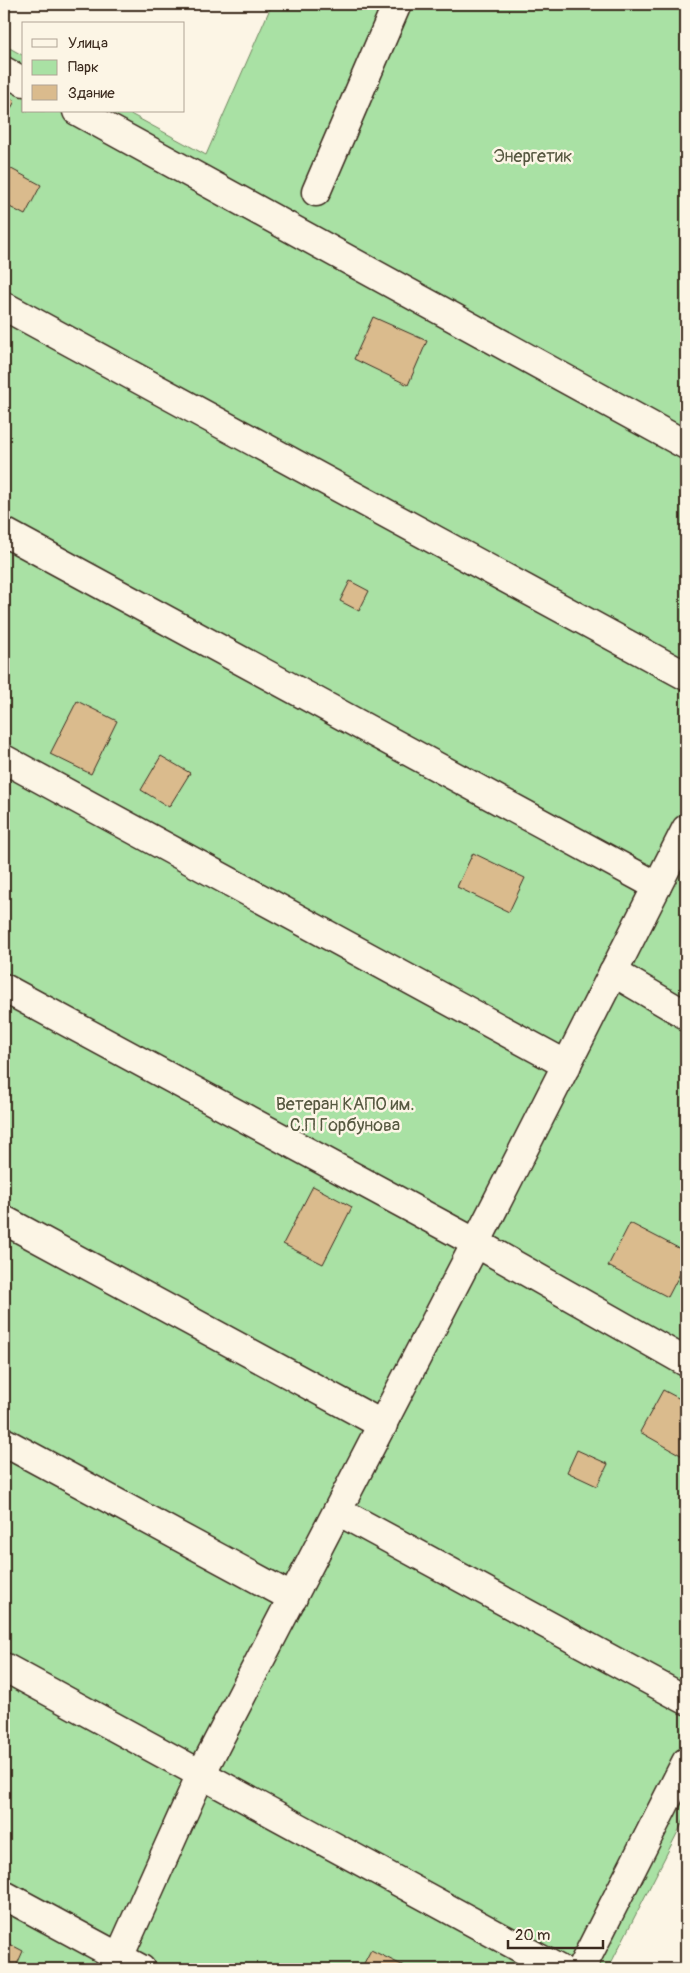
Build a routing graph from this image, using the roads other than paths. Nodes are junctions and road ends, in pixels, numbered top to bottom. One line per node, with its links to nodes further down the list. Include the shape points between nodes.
1 (398, 4): 5 (lane)
2 (4, 71): 3 (lane)
3 (22, 81)
4 (79, 112): 7 (lane)
5 (316, 192)
6 (4, 306): 9 (lane)
7 (686, 445)
8 (4, 532): 12 (lane)
9 (686, 676)
10 (4, 760): 16 (lane)
11 (686, 829): 12 (lane)
12 (658, 886): 13 (lane)
13 (613, 972): 15 (lane); 16 (lane)
14 (4, 988): 18 (lane)
15 (686, 1015)
16 (566, 1065): 18 (lane)
17 (4, 1220): 20 (lane)
18 (476, 1243): 19 (lane); 20 (lane)
19 (686, 1362)
20 (383, 1425): 22 (lane)
21 (4, 1442): 23 (lane)
22 (338, 1511): 23 (lane); 25 (lane)
23 (293, 1598): 27 (lane)
24 (4, 1667): 27 (lane)
25 (686, 1700)
26 (686, 1762): 31 (lane)
27 (201, 1774): 29 (lane); 30 (lane)
28 (4, 1895): 29 (lane)
29 (130, 1963)
30 (559, 1969)
31 (581, 1969)

